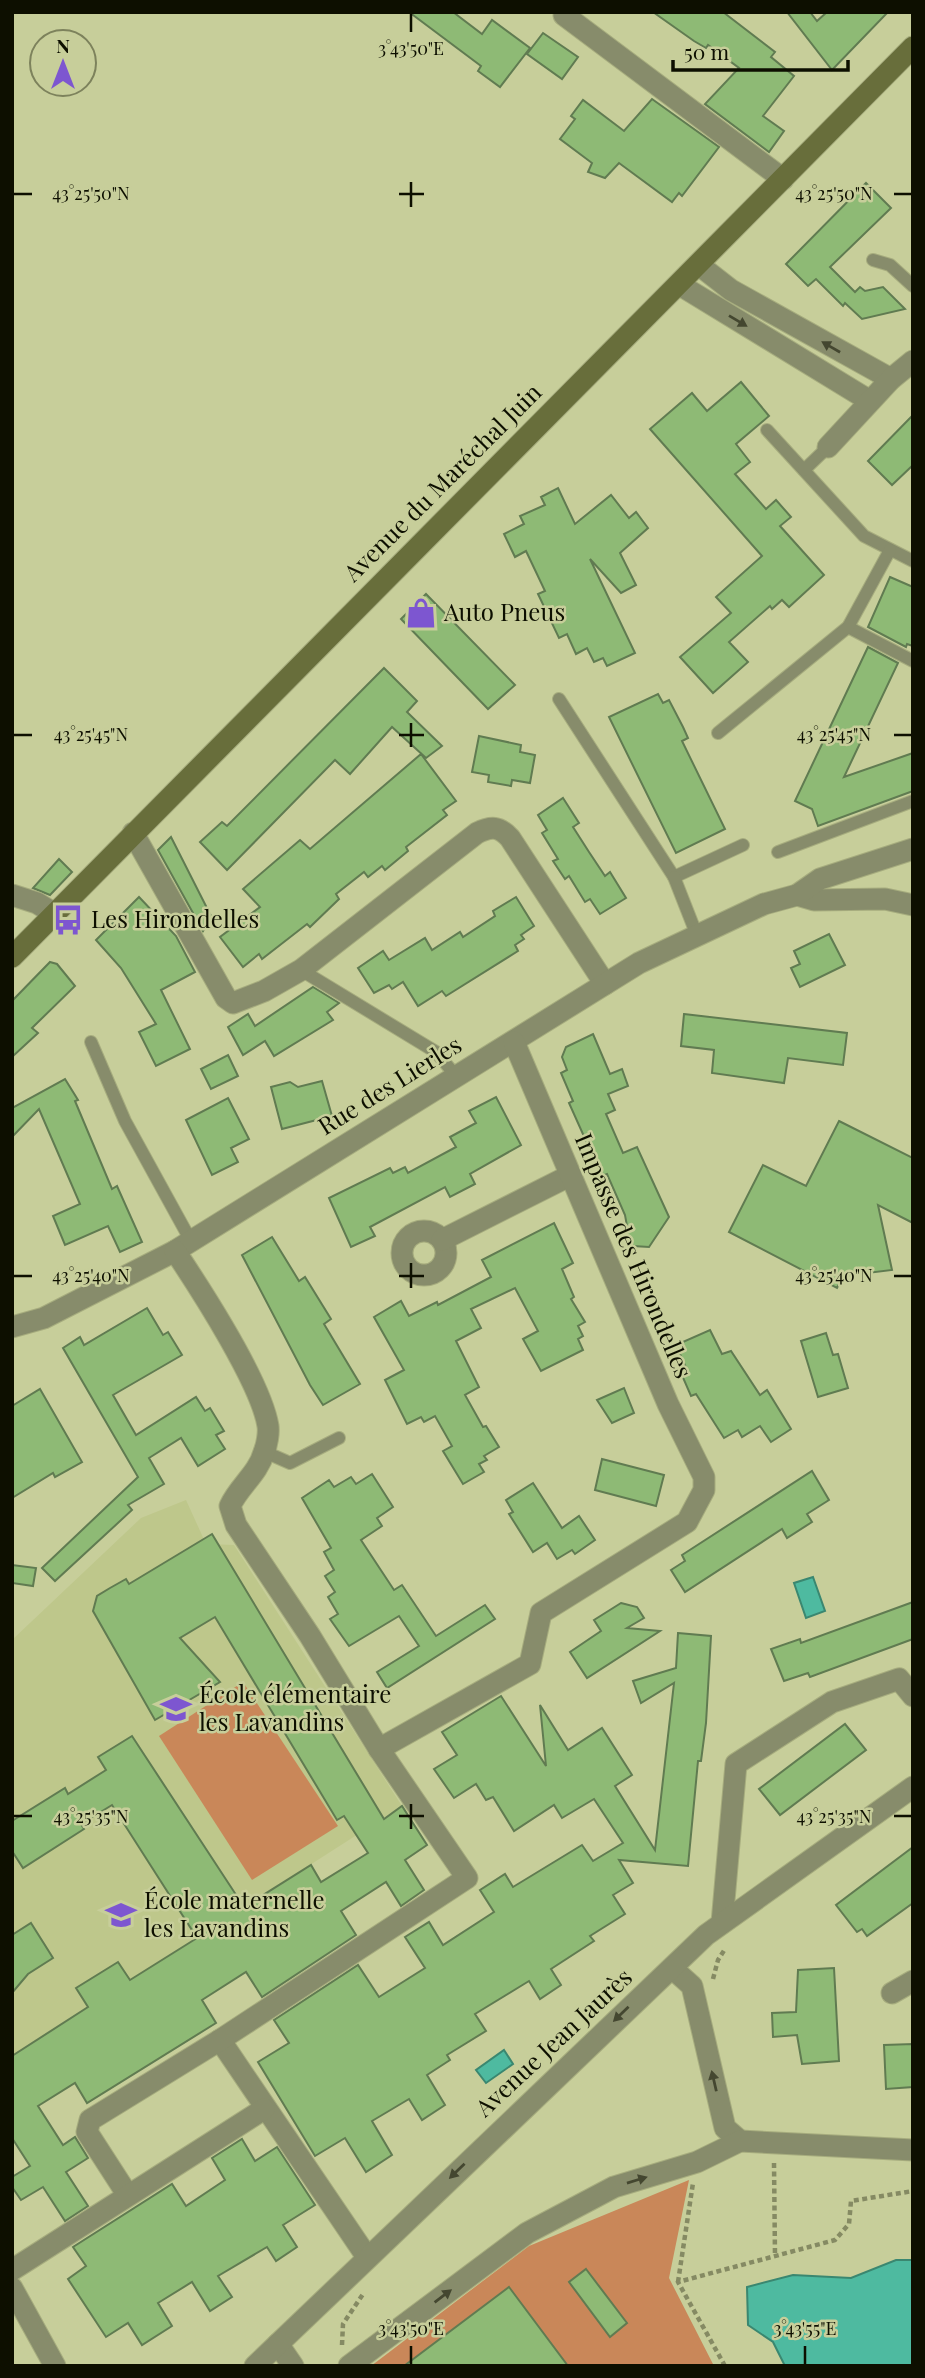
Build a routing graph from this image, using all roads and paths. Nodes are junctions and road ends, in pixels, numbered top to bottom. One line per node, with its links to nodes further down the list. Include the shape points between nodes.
1 (564, 15): 3 (street)
2 (913, 47): 3 (main road, Avenue du Maréchal Juin)
3 (783, 179): 5 (main road, Avenue du Maréchal Juin)
4 (873, 260): 7 (lane, via 890,265)
5 (699, 265): 6 (main road, Avenue du Maréchal Juin); 9 (street, one-way to 5, via 731,290)
6 (680, 285): 10 (street, one-way to 10); 21 (main road, Avenue du Maréchal Juin)
7 (913, 286)
8 (913, 360): 9 (street)
9 (891, 379): 10 (street)
10 (870, 401): 12 (street)
11 (767, 430): 13 (lane)
12 (828, 447): 13 (lane)
13 (804, 470): 14 (lane, via 864,536)
14 (890, 550): 15 (lane); 16 (lane)
15 (913, 561)
16 (848, 627): 17 (lane); 19 (lane)
17 (913, 661)
18 (559, 699): 25 (lane)
19 (718, 733)
20 (913, 801): 24 (lane)
21 (133, 833): 29 (main road, Avenue du Maréchal Juin); 32 (street, via 226,998 233,1003 248,998)
22 (743, 845): 25 (lane)
23 (913, 849): 27 (street, via 820,879)
24 (778, 852)
25 (674, 877): 30 (lane)
26 (12, 895): 29 (street)
27 (797, 895): 28 (street, via 814,900 884,899); 30 (street, Rue des Lierles)
28 (913, 905)
29 (53, 913): 31 (main road, Avenue du Maréchal Juin)
30 (696, 933): 33 (street, Rue des Lierles)
31 (12, 957)
32 (301, 970): 33 (street, via 477,833 494,827 510,838); 36 (lane, via 436,1052)
33 (605, 984): 35 (street, Rue des Lierles)
34 (92, 1042): 39 (lane)
35 (514, 1042): 36 (street, Rue des Lierles); 37 (street, Impasse des Hirondelles)
36 (456, 1076): 39 (street, Rue des Lierles)
37 (569, 1176): 38 (street); 44 (street, Impasse des Hirondelles, via 704,1477 704,1490 687,1522 541,1613 530,1664)
38 (442, 1240)
39 (183, 1246): 40 (street, Rue des Lierles, via 44,1318); 42 (street, via 253,1385 268,1427)
40 (12, 1327)
41 (339, 1438): 42 (lane, via 290,1463)
42 (265, 1452): 44 (street, via 230,1506 236,1525)
43 (913, 1696): 46 (street, via 899,1679 832,1702 736,1764)
44 (379, 1749): 52 (street, via 467,1878)
45 (913, 1787): 46 (street, Avenue Jean Jaurès)
46 (722, 1923): 48 (street, Avenue Jean Jaurès)
47 (727, 1946): 50 (path)
48 (673, 1969): 54 (street, one-way to 48, via 725,2128 692,1986); 61 (street, Avenue Jean Jaurès, one-way to 61, via 636,1998)
49 (913, 1981): 51 (street)
50 (713, 1984)
51 (892, 1993)
52 (220, 2040): 53 (street); 59 (street, via 90,2120 87,2132)
53 (264, 2109): 59 (street); 61 (street)
54 (740, 2141): 55 (street); 57 (street)
55 (774, 2145): 56 (street); 60 (path)
56 (913, 2150)
57 (697, 2162): 64 (path); 67 (street, one-way to 57, via 527,2233 614,2187)
58 (913, 2191): 60 (path, via 851,2201 849,2224 835,2240)
59 (127, 2194): 62 (street)
60 (775, 2256): 64 (path)
61 (367, 2257): 63 (street, Avenue Jean Jaurès)
62 (12, 2270)
63 (350, 2274): 66 (street, Avenue Jean Jaurès); 67 (path, via 364,2293 343,2324)
64 (678, 2282): 71 (path)
65 (12, 2288): 68 (street)
66 (278, 2344): 69 (street, Avenue Jean Jaurès); 70 (street)
67 (345, 2357)
68 (55, 2366)
69 (255, 2366)
70 (293, 2366)
71 (725, 2366)

